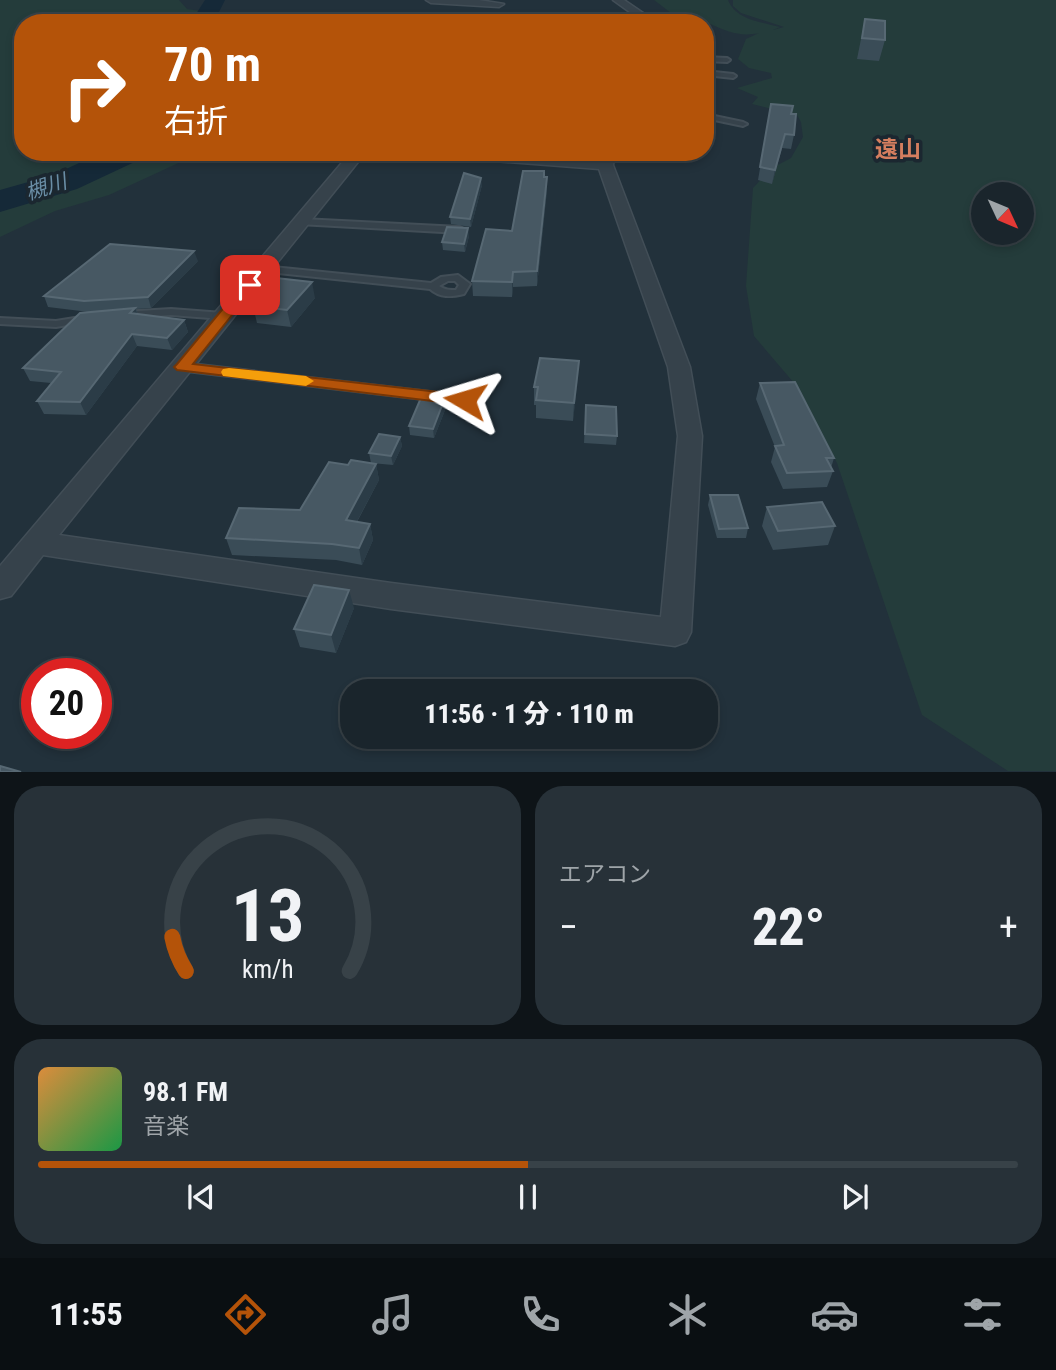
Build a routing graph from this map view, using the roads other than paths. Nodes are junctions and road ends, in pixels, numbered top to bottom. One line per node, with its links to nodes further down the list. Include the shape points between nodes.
1 (431, 0): 5 (street)
2 (519, 0): 3 (lane)
3 (565, 0)
4 (618, 0): 7 (street)
5 (501, 2): 6 (street)
6 (489, 14)
7 (639, 14)
8 (714, 59): 9 (lane)
9 (727, 60)
10 (714, 74): 11 (lane)
11 (733, 76)
12 (714, 118): 13 (lane)
13 (743, 124)
14 (352, 161): 16 (street)
15 (608, 161): 24 (street, via 678,367 690,436 676,632 391,596)
16 (302, 222): 17 (lane); 18 (street)
17 (467, 231)
18 (263, 269): 19 (lane); 20 (street)
19 (433, 286)
20 (223, 316): 21 (lane, via 172,312 56,324); 22 (street)
21 (0, 321)
22 (182, 367): 23 (lane); 24 (street)
23 (465, 400)
24 (37, 543): 25 (street)
25 (0, 587)

